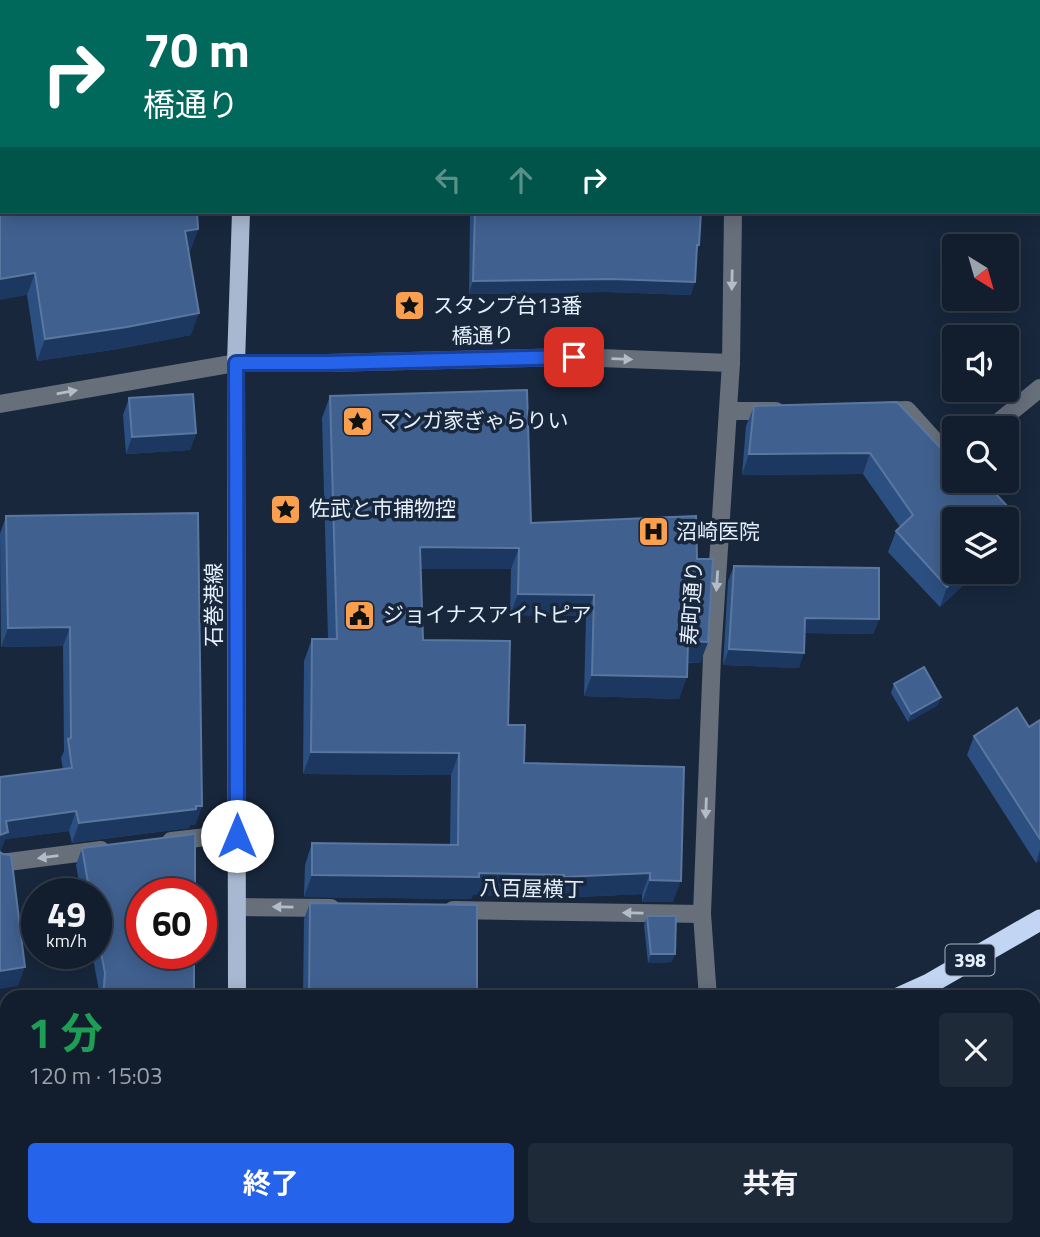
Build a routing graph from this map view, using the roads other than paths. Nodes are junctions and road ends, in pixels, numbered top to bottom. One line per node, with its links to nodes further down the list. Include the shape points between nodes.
1 (241, 214): 3 (main road, 石巻港線)
2 (733, 214): 4 (street, 寿町通り, one-way to 4)
3 (236, 363): 4 (street, 橋通り, one-way to 4, via 574,357); 6 (street, 橋通り, one-way to 3); 12 (main road, 石巻港線)
4 (731, 363): 7 (street, 寿町通り)
5 (1040, 388): 10 (street)
6 (0, 404)
7 (728, 411): 8 (street); 19 (street, 寿町通り, one-way to 19)
8 (797, 411)
9 (866, 411): 11 (street, via 907,411)
10 (1006, 416)
11 (942, 449)
12 (237, 836): 13 (street); 16 (main road, 石巻港線)
13 (152, 844)
14 (124, 847): 15 (street, one-way to 15)
15 (0, 863)
16 (236, 907): 17 (street, one-way to 16); 21 (main road, 石巻港線)
17 (346, 908)
18 (442, 910): 19 (street, 八百屋横丁, one-way to 18)
19 (702, 914): 22 (street, 寿町通り)
20 (1040, 920): 23 (highway, 398)
21 (237, 990)
22 (707, 990)
23 (916, 990)

